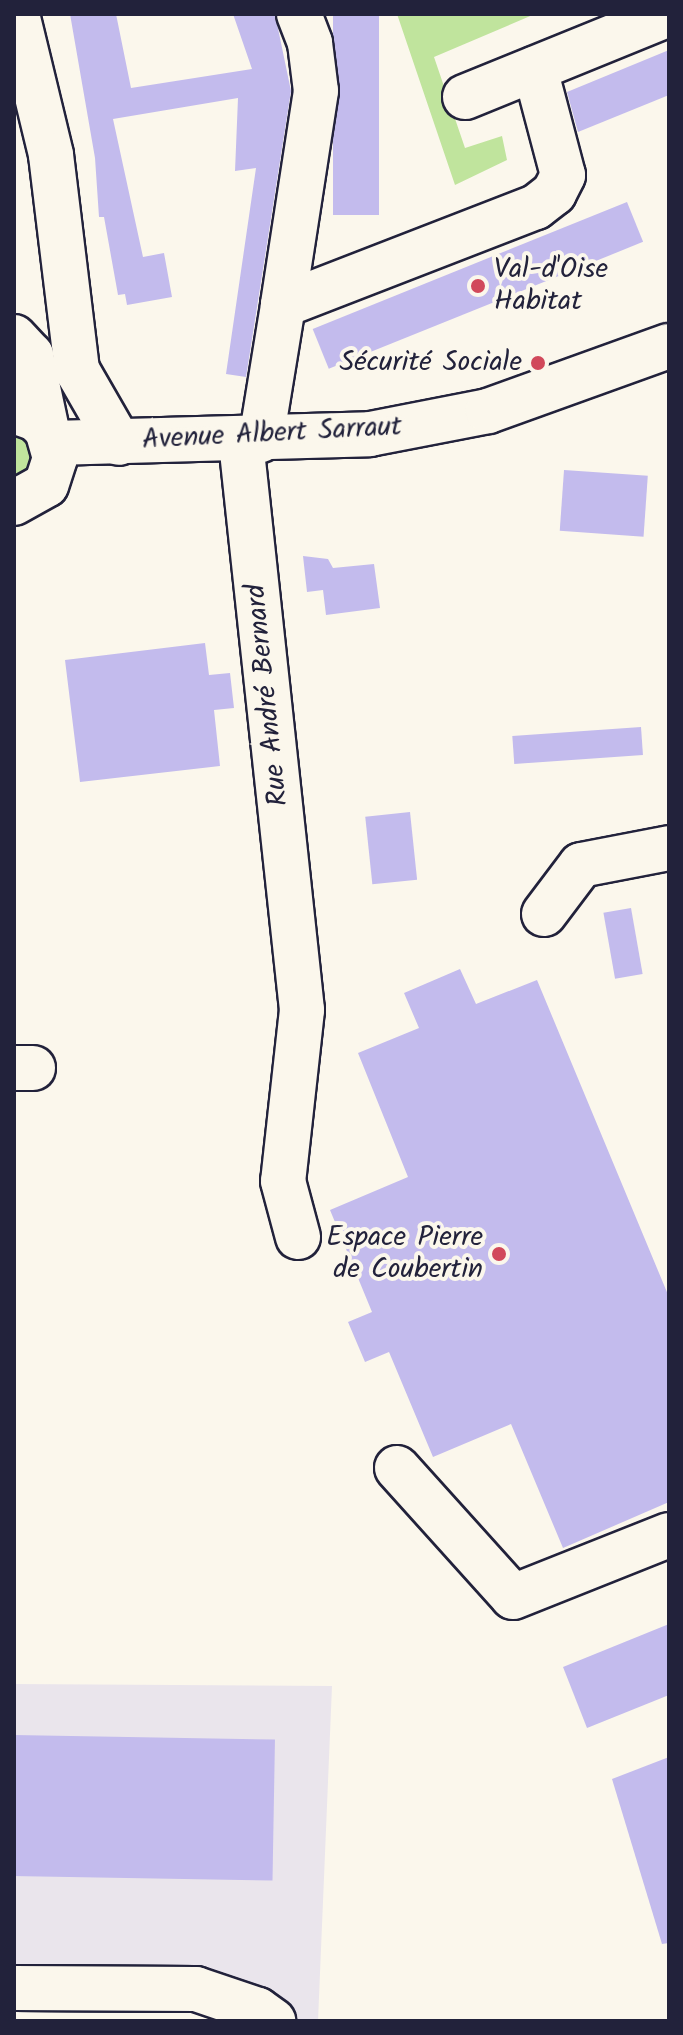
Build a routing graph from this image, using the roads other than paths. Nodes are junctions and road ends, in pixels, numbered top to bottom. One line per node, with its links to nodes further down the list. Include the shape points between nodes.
1 (17, 14): 7 (street, via 51,155)
2 (299, 14): 6 (street, Rue André Bernard, via 310,43 316,91)
3 (669, 14): 4 (street)
4 (535, 69): 5 (street); 6 (street, via 563,175 554,193 536,207)
5 (465, 97)
6 (283, 305): 10 (street, Rue André Bernard)
7 (69, 330): 9 (street); 11 (street, via 77,370)
8 (669, 346): 10 (street, Avenue Albert Sarraut, via 488,411 370,434)
9 (30, 395): 11 (street, Avenue Albert Sarraut); 12 (street, via 55,458 46,485)
10 (251, 441): 11 (street, Avenue Albert Sarraut); 15 (street, Rue André Bernard, via 302,1010 283,1181)
11 (119, 443)
12 (14, 503)
13 (669, 848): 14 (street, via 581,865)
14 (544, 914)
15 (298, 1237)
16 (397, 1468): 17 (street, via 513,1597)
17 (669, 1535)
18 (14, 1988): 19 (street, via 196,1989 258,2010)
19 (273, 2021)

